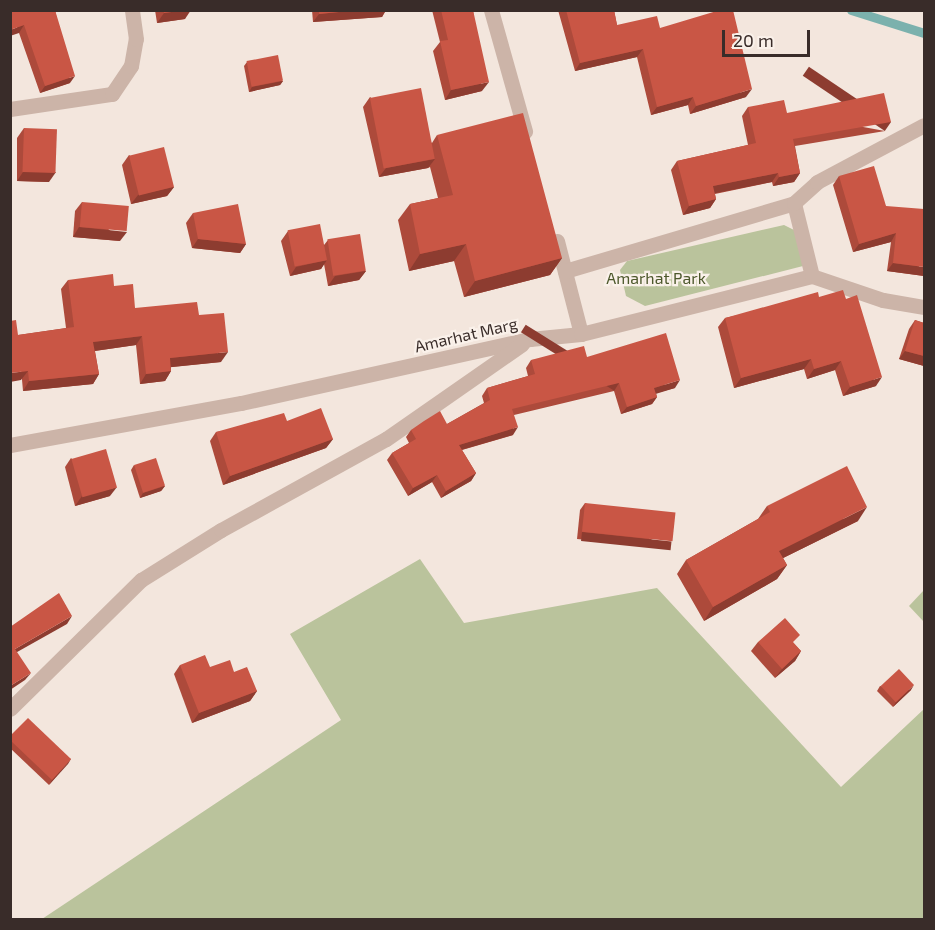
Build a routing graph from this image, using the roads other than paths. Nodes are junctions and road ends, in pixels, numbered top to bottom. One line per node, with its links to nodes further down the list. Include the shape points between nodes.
1 (132, 10): 3 (street, via 136,39 131,66 112,94)
2 (491, 10): 5 (street)
3 (10, 109)
4 (924, 125): 6 (street, via 817,182)
5 (530, 147)
6 (794, 202): 8 (street); 9 (street)
7 (552, 226): 8 (street)
8 (565, 271): 11 (street)
9 (812, 276): 10 (street, via 883,300); 11 (street, Amarhat Marg)
10 (924, 307)
11 (581, 334): 12 (street, Amarhat Marg)
12 (530, 339): 13 (street, Amarhat Marg, via 241,403); 14 (street, via 386,439 220,530 141,580)
13 (10, 446)
14 (10, 709)

